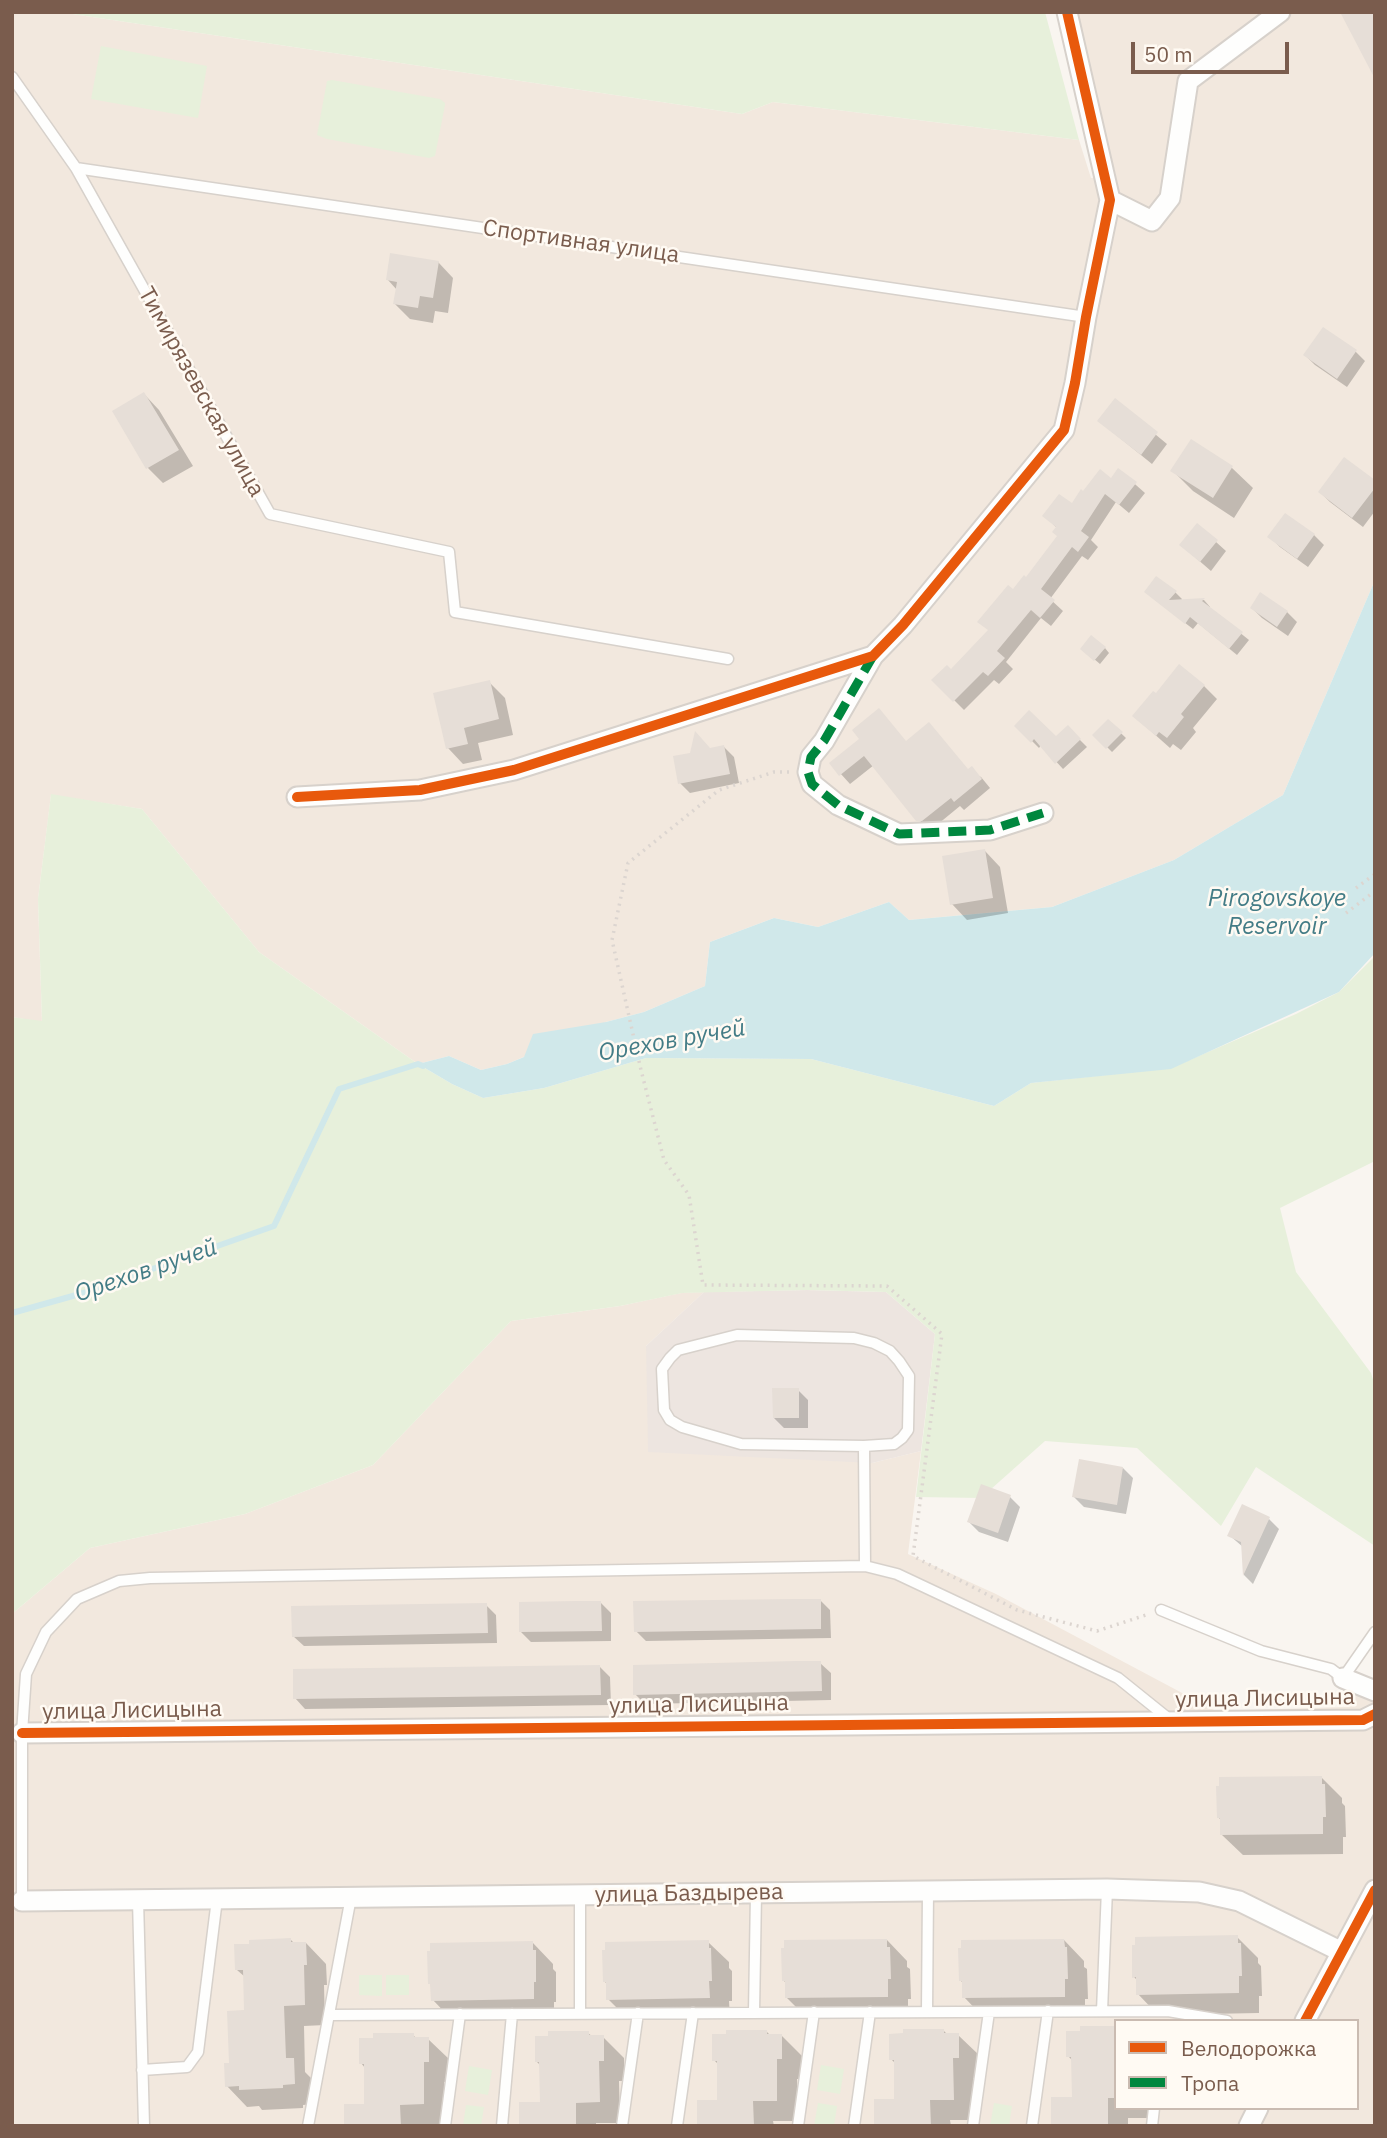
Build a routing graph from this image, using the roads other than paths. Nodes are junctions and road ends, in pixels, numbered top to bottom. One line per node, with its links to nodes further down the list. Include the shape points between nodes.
1 (1067, 12): 5 (street)
2 (1280, 12): 5 (street, via 1188,81 1170,198 1152,221)
3 (12, 77): 4 (lane, Тимирязевская улица)
4 (76, 167): 6 (lane, Спортивная улица); 8 (lane, Тимирязевская улица, via 270,514 449,552 456,612)
5 (1110, 200): 6 (street)
6 (1086, 317): 7 (street, via 1064,430)
7 (873, 656): 9 (street, via 514,770 420,790); 10 (street, via 811,757 808,772 812,784 838,805 899,834 990,830)
8 (728, 659)
9 (297, 797)
10 (1043, 813)
11 (864, 1446): 11 (lane, via 894,1444 908,1430 909,1376 890,1351 874,1343 854,1338 737,1335 678,1350 662,1369 664,1410 682,1427 741,1444); 12 (lane)
12 (865, 1566): 18 (lane, via 897,1574 1118,1678); 19 (lane, via 120,1581 77,1600 46,1632 26,1674)
13 (1161, 1610): 15 (lane, via 1261,1651 1331,1669)
14 (1375, 1632): 15 (lane)
15 (1343, 1678): 16 (street)
16 (1375, 1691)
17 (1375, 1714): 18 (street, улица Лисицына, via 1363,1720)
18 (1172, 1722): 19 (street, улица Лисицына)
19 (22, 1733): 28 (lane)
20 (1107, 1889): 22 (street, улица Баздырева); 29 (street, улица Баздырева, via 1199,1892 1239,1901); 31 (lane)
21 (1375, 1890): 29 (street)
22 (928, 1891): 23 (street, улица Баздырева); 34 (lane)
23 (756, 1893): 24 (street, улица Баздырева); 38 (lane)
24 (580, 1895): 25 (street, улица Баздырева); 41 (lane)
25 (351, 1897): 26 (street, улица Баздырева); 42 (lane)
26 (217, 1899): 27 (street, улица Баздырева); 46 (lane, via 198,2052 187,2067)
27 (138, 1900): 28 (street, улица Баздырева); 46 (lane)
28 (17, 1901)
29 (1342, 1952): 45 (street)
30 (1048, 2011): 31 (lane); 35 (lane); 57 (lane)
31 (1102, 2011): 43 (lane)
32 (814, 2012): 33 (lane); 38 (lane); 54 (lane)
33 (870, 2012): 34 (lane); 55 (lane)
34 (927, 2012): 35 (lane)
35 (989, 2012): 56 (lane)
36 (638, 2013): 37 (lane); 41 (lane); 52 (lane)
37 (692, 2013): 38 (lane); 53 (lane)
38 (754, 2013)
39 (460, 2014): 40 (lane); 42 (lane); 50 (lane)
40 (512, 2014): 41 (lane); 51 (lane)
41 (580, 2014)
42 (329, 2015): 49 (lane)
43 (1168, 2016): 44 (lane)
44 (1203, 2019)
45 (1306, 2019)
46 (142, 2070): 48 (lane)
47 (1257, 2110): 58 (street)
48 (144, 2126)
49 (308, 2126)
50 (445, 2126)
51 (502, 2126)
52 (622, 2126)
53 (677, 2126)
54 (798, 2126)
55 (854, 2126)
56 (972, 2126)
57 (1032, 2126)
58 (1249, 2126)

